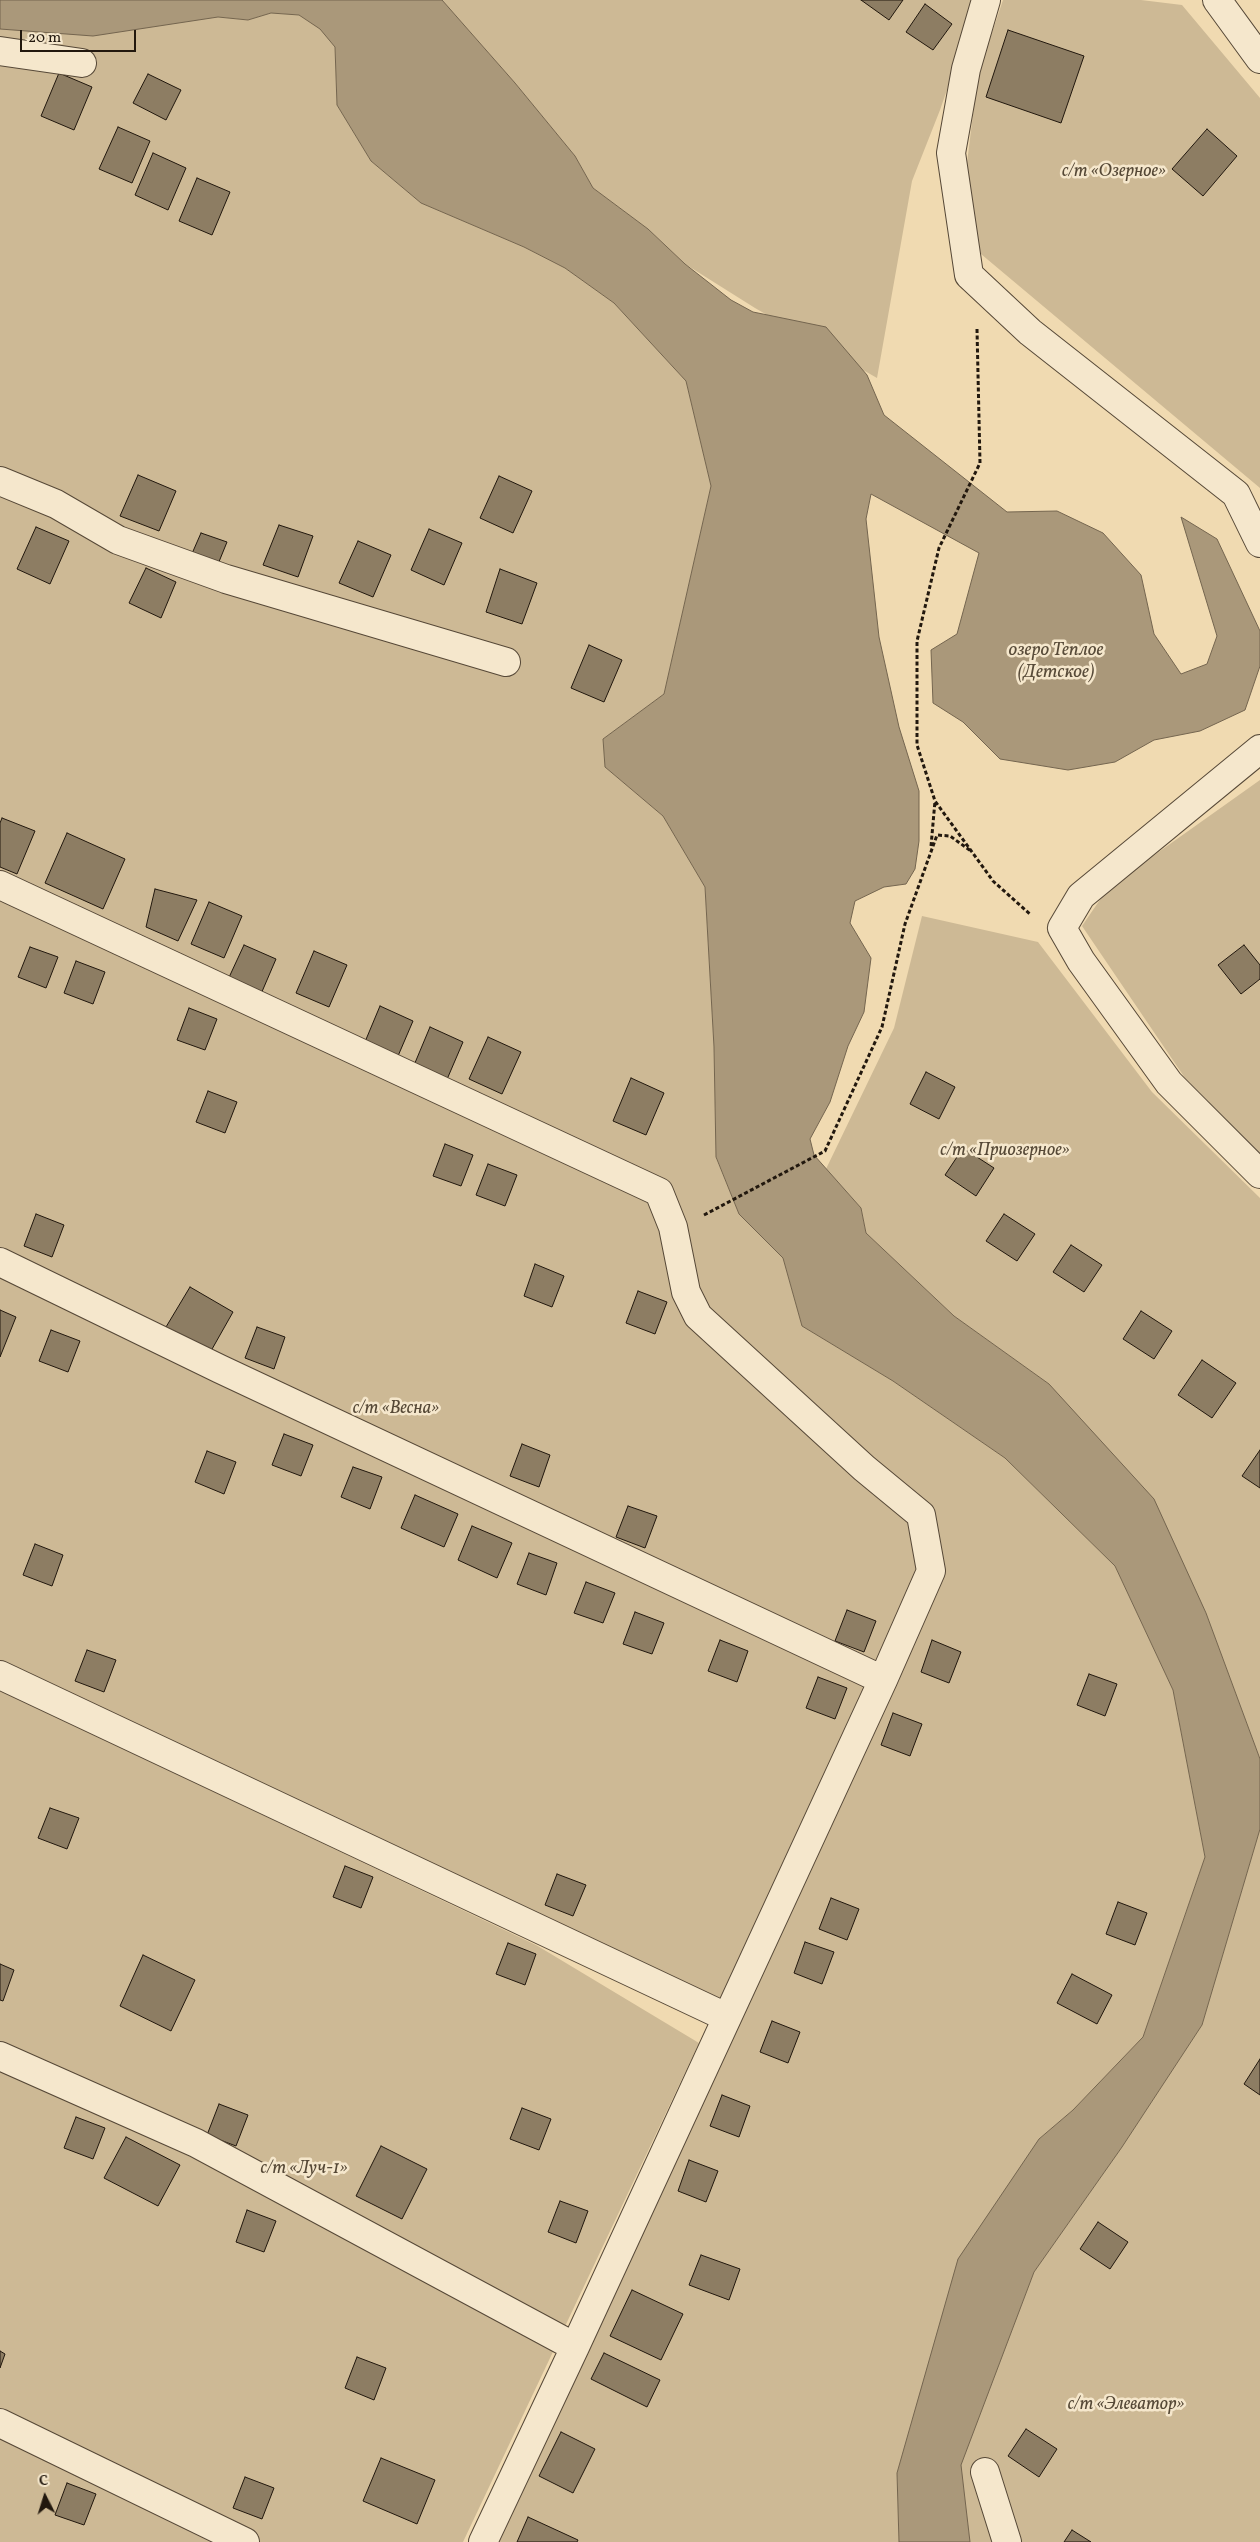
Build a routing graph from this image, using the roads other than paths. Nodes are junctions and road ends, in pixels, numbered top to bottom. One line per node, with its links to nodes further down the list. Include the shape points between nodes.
1 (986, 0): 7 (street, via 966,69 951,153 969,275 1030,332 1236,494)
2 (1217, 0): 4 (street)
3 (0, 51): 5 (street)
4 (1260, 59)
5 (82, 64)
6 (0, 481): 8 (street, via 56,504 118,540 226,579)
7 (1260, 543)
8 (506, 662)
9 (1260, 750): 11 (street, via 1081,896 1062,928 1081,961 1169,1083)
10 (0, 885): 14 (street, via 659,1192 673,1226 686,1292 698,1316 864,1468 921,1515 931,1571)
11 (1260, 1174)
12 (0, 1262): 14 (street, via 220,1369)
13 (0, 1675): 15 (street)
14 (883, 1680): 15 (street)
15 (726, 2017): 17 (street)
16 (0, 2056): 17 (street, via 196,2144)
17 (575, 2347): 21 (street)
18 (0, 2423): 20 (street)
19 (985, 2472): 22 (street)
20 (245, 2542)
21 (483, 2542)
22 (1007, 2542)

